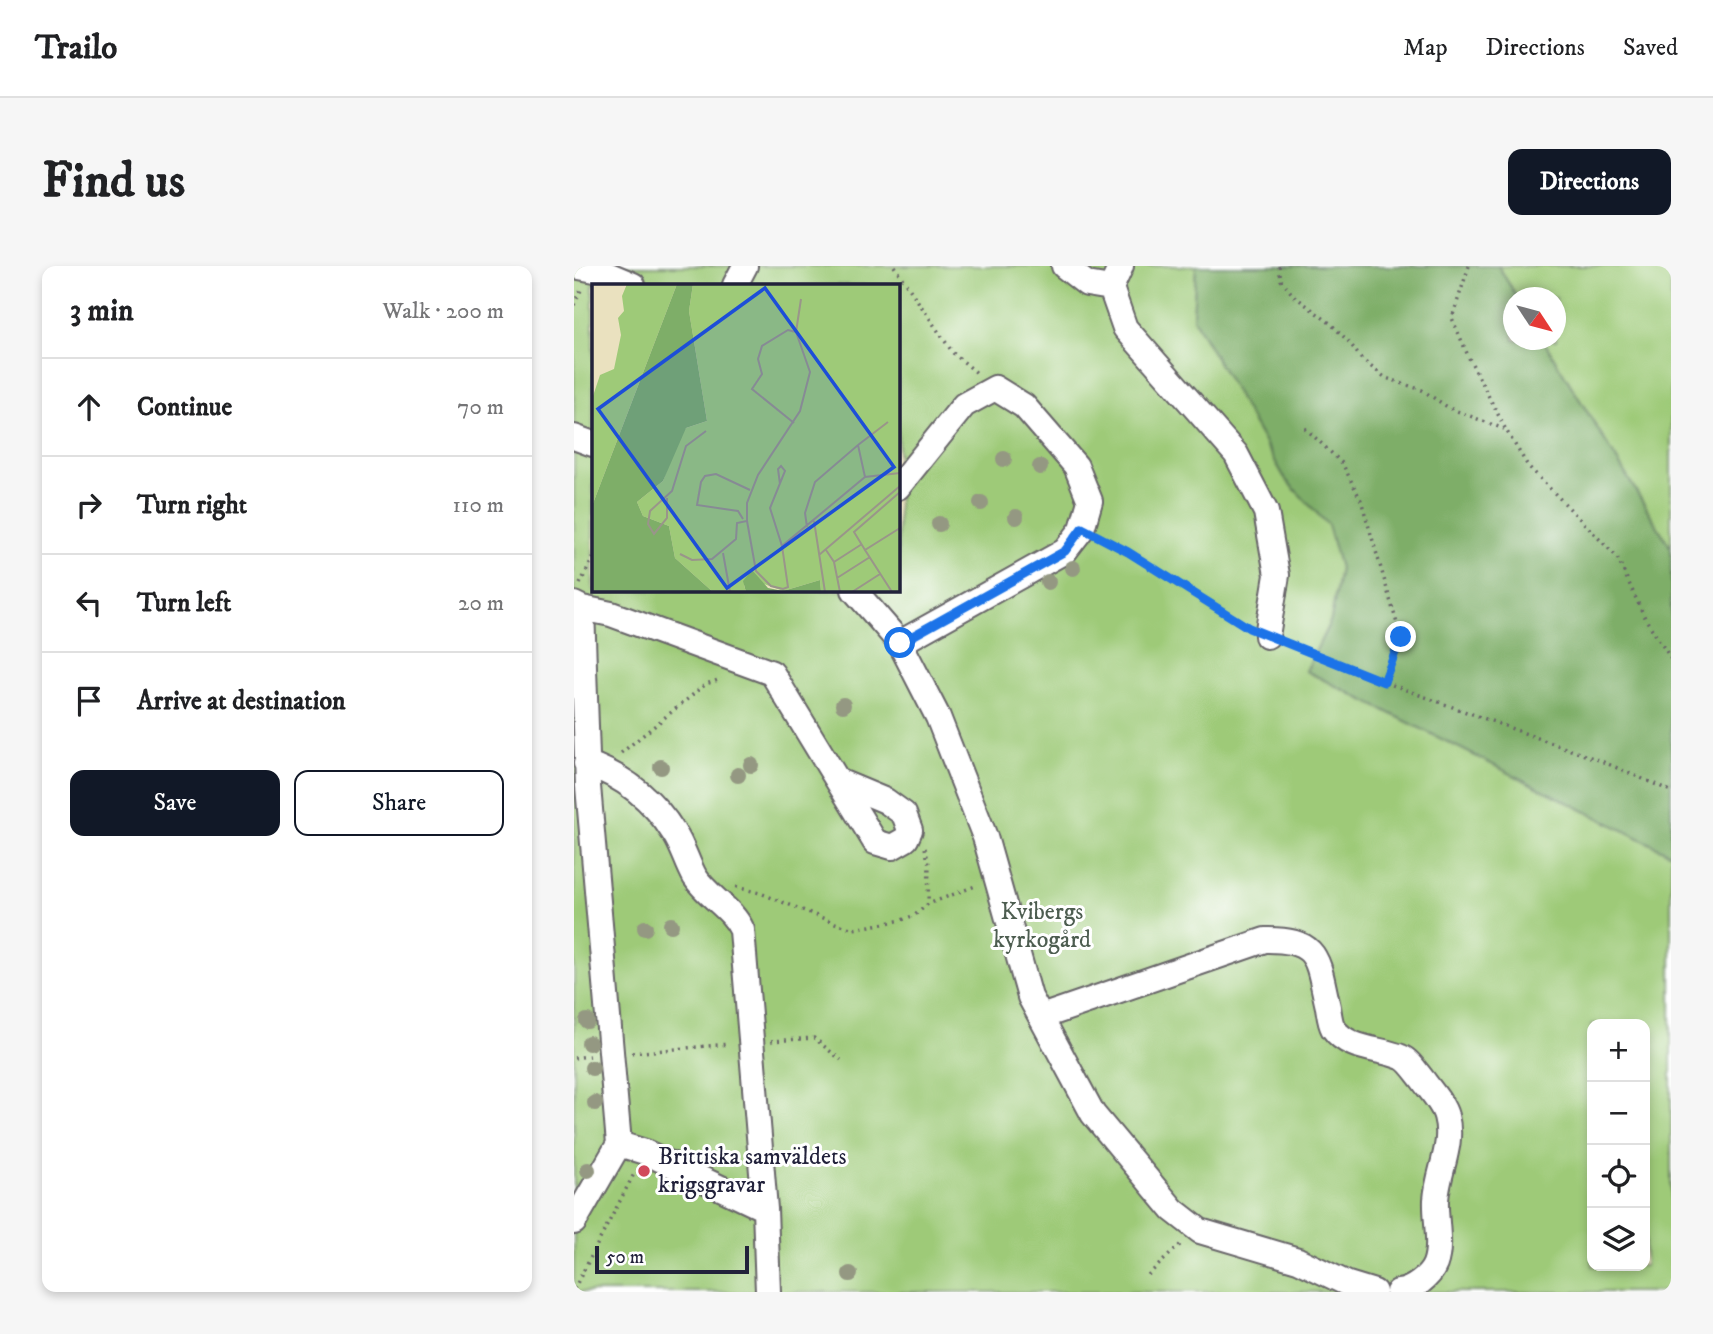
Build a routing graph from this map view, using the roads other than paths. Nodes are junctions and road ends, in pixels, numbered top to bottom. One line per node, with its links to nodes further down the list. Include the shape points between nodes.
1 (574, 266): 5 (lane)
2 (745, 266): 6 (lane)
3 (1064, 266): 4 (lane, via 1087,284)
4 (1116, 277): 12 (lane, via 1125,328 1236,454 1266,512 1277,575)
5 (631, 284)
6 (736, 284)
7 (574, 437): 8 (lane)
8 (592, 444)
9 (900, 484): 13 (lane, via 964,405 995,388 1024,406 1076,466 1090,501 1082,528 1065,551)
10 (856, 592): 13 (lane)
11 (578, 600): 14 (lane); 15 (lane, via 772,673)
12 (1267, 636)
13 (900, 643): 17 (lane, via 938,716 985,837 1030,997)
14 (586, 763): 16 (lane); 19 (lane, via 617,775 647,799 674,833 696,878 737,918 742,930)
15 (838, 780): 15 (lane, via 887,801 904,814 910,830 906,839 892,847 875,842)
16 (582, 806): 18 (lane)
17 (1041, 1017): 22 (lane, via 1093,1114 1173,1210 1200,1231 1298,1259); 24 (lane, via 1265,940 1302,944 1321,973 1333,1028 1354,1044 1403,1058 1446,1113 1450,1139 1436,1200 1435,1264 1425,1279)
18 (619, 1144): 19 (lane); 20 (lane)
19 (765, 1209): 21 (lane)
20 (574, 1222)
21 (768, 1292)
22 (1374, 1292)
23 (1398, 1292): 24 (lane)
24 (1404, 1292)

